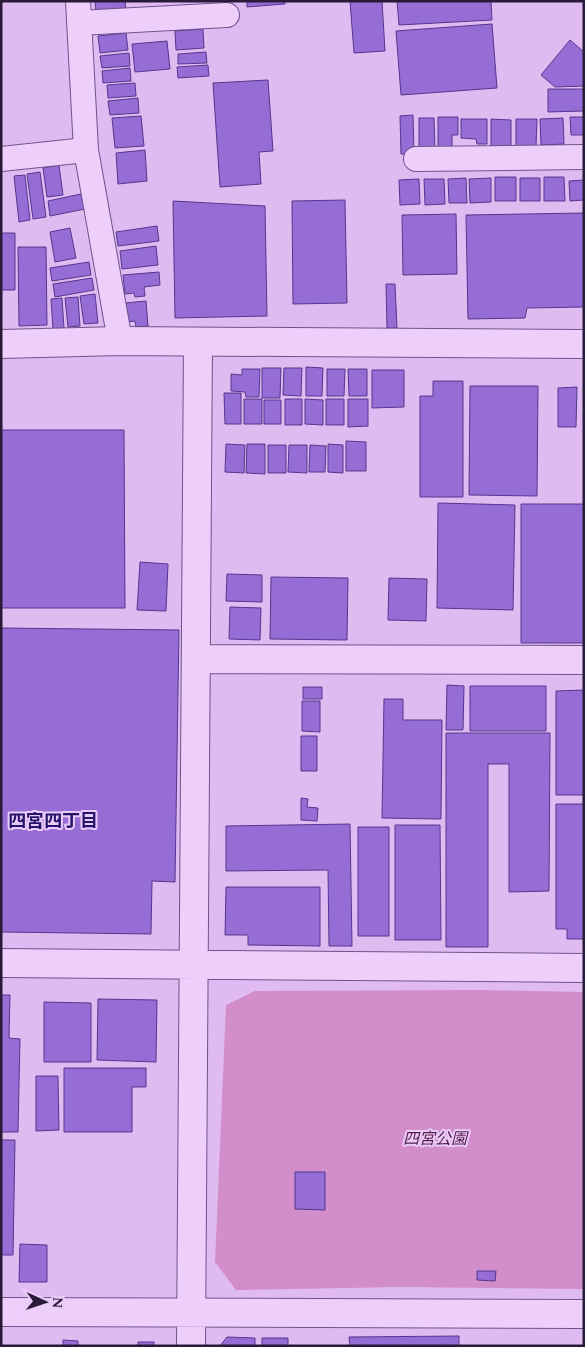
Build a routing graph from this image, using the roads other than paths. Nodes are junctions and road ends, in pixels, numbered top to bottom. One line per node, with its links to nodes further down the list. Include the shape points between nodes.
1 (79, 12): 2 (street); 3 (street)
2 (227, 15)
3 (86, 150): 5 (street); 7 (street)
4 (584, 157): 6 (street)
5 (1, 159)
6 (416, 159)
7 (120, 341): 8 (street); 9 (street)
8 (198, 342): 10 (street); 11 (street)
9 (1, 344)
10 (584, 344)
11 (196, 659): 12 (street); 14 (street)
12 (584, 660)
13 (1, 964): 14 (street)
14 (193, 964): 15 (street); 17 (street)
15 (584, 968)
16 (1, 1312): 17 (street)
17 (191, 1313): 18 (street); 19 (street)
18 (584, 1314)
19 (191, 1346)

